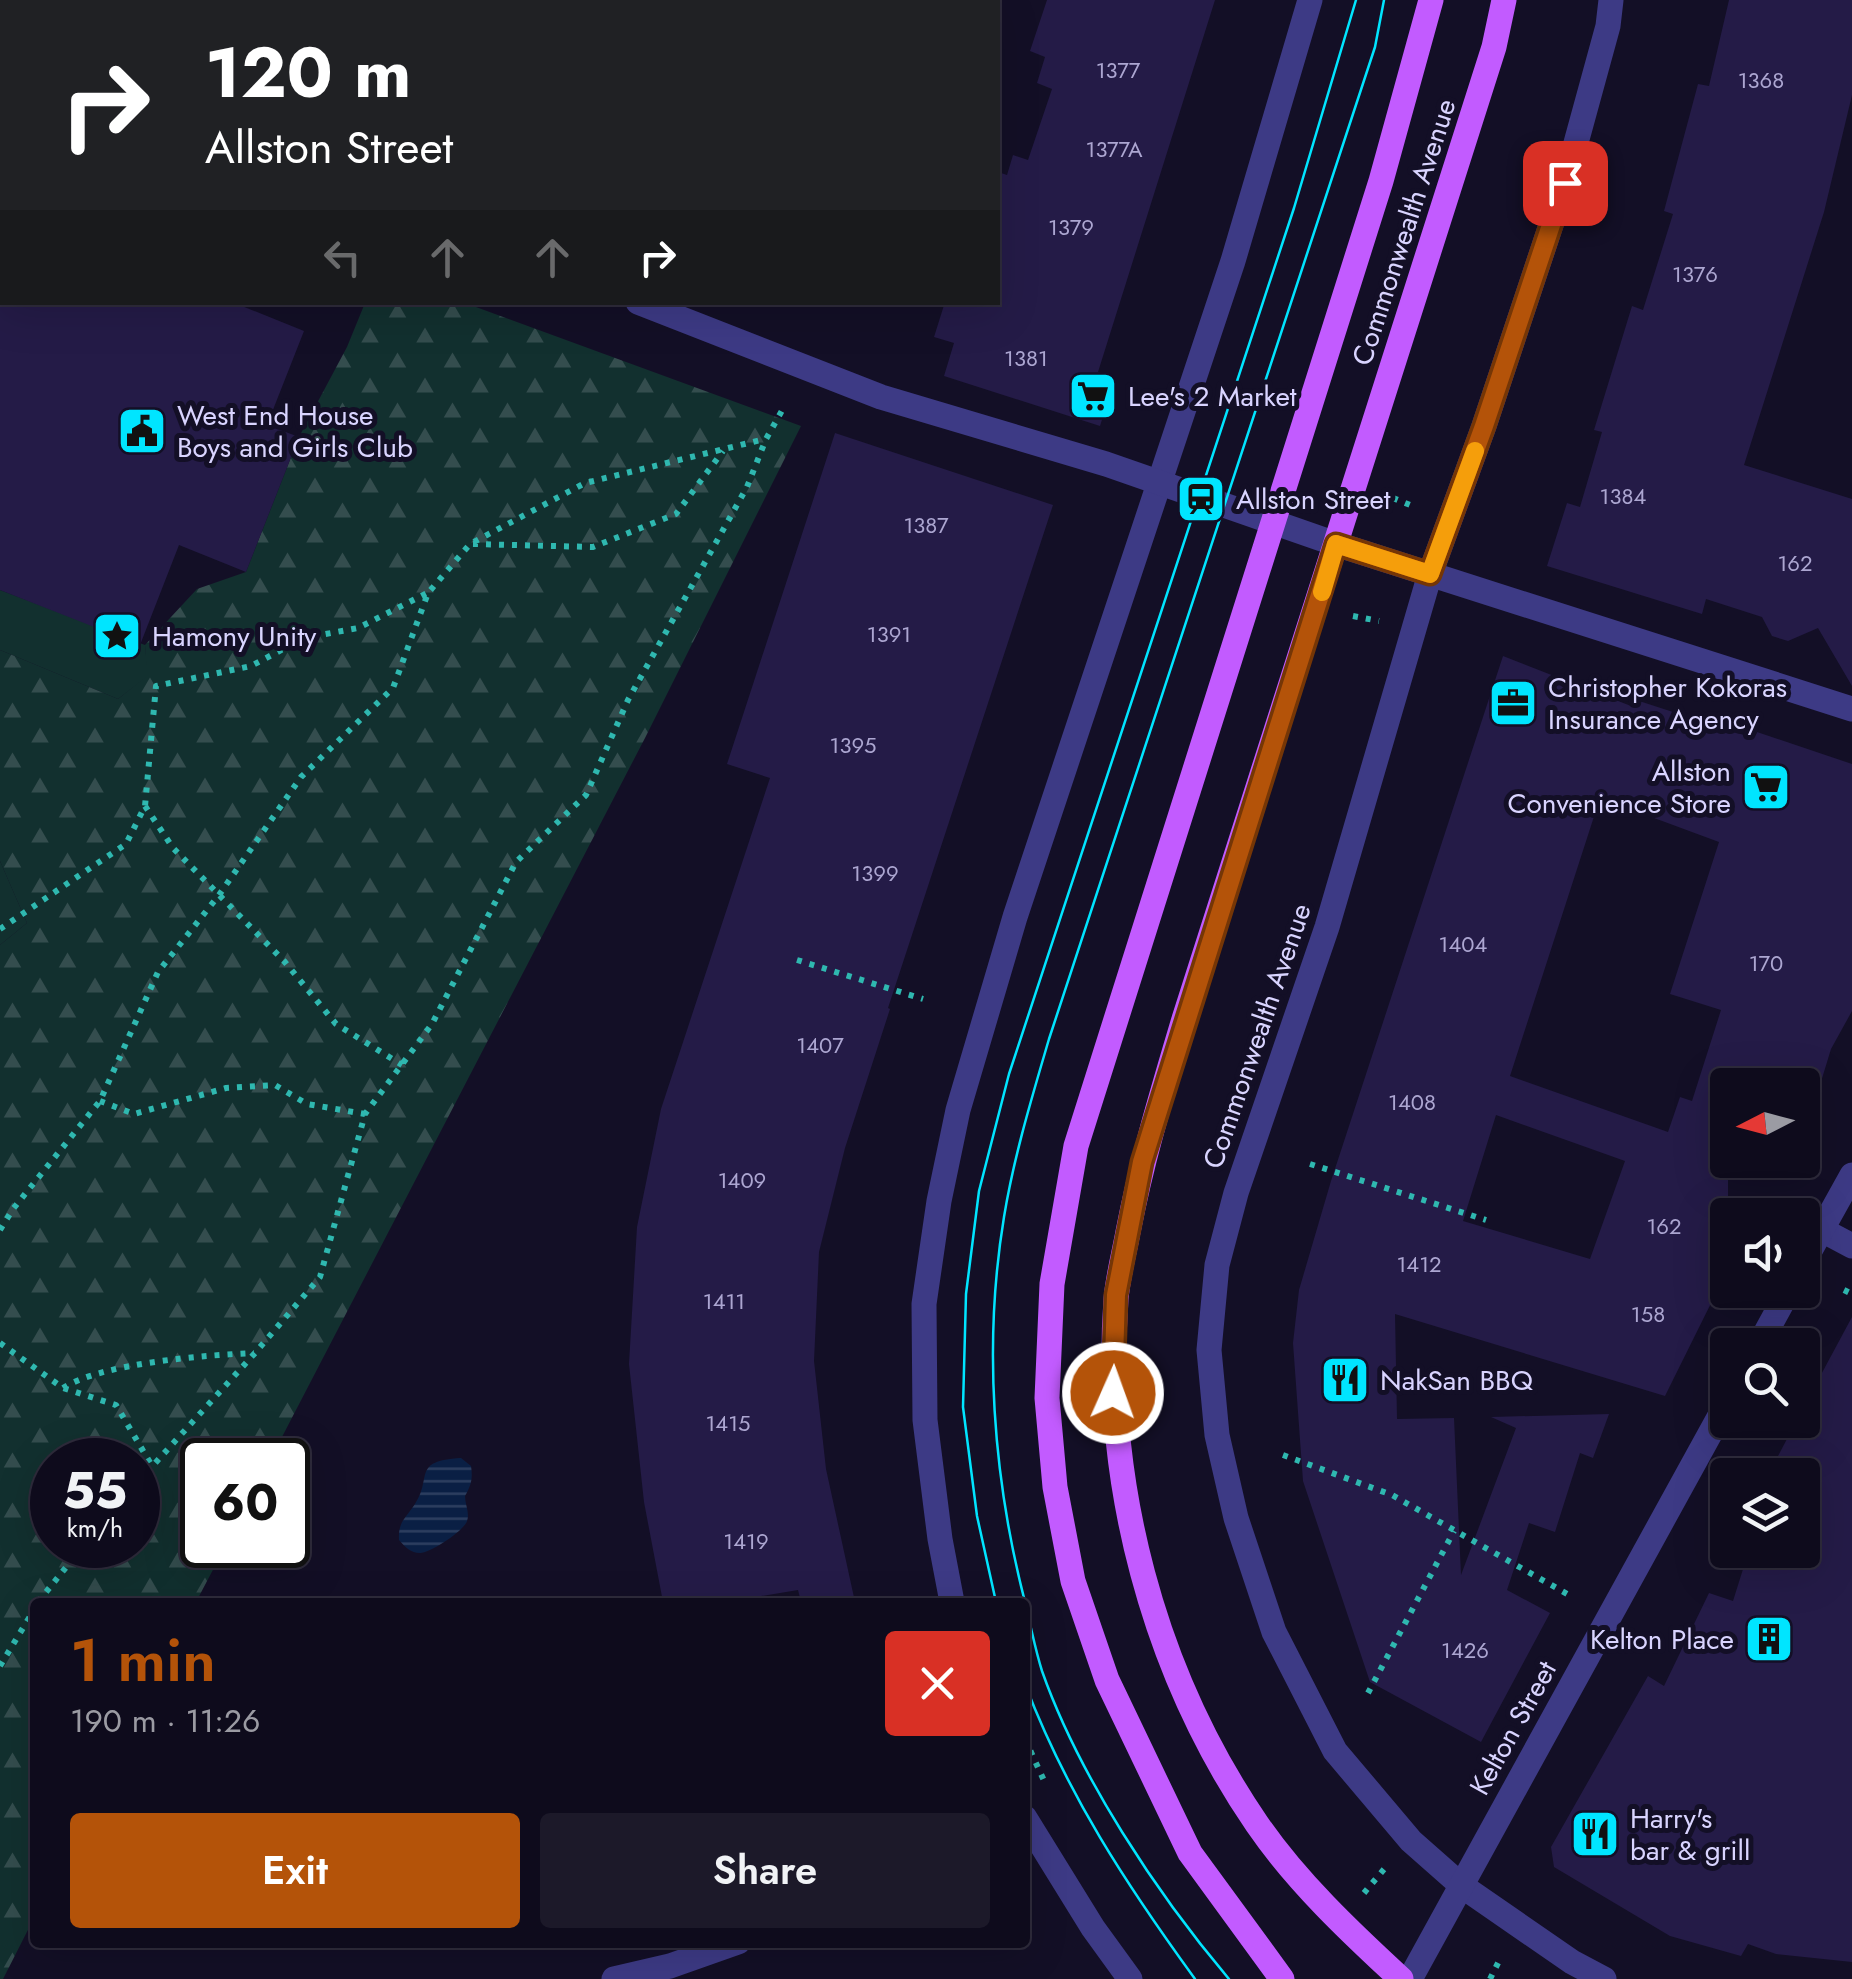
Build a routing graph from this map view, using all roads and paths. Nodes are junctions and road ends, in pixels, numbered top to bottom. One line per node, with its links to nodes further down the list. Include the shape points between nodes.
1 (1310, 0): 9 (street)
2 (1431, 0): 10 (main road, Commonwealth Avenue)
3 (1504, 0): 12 (main road, Commonwealth Avenue)
4 (1611, 0): 13 (street, Commonwealth Avenue, via 1565,183)
5 (646, 305): 9 (street, via 846,385)
6 (784, 407): 7 (path)
7 (766, 439): 8 (path); 23 (path, via 747,488 628,700 586,795 516,862 432,1024)
8 (724, 450): 11 (path, via 584,483); 11 (path, via 676,514 593,547)
9 (1159, 482): 10 (street); 46 (street, via 1015,918 958,1110 939,1201 924,1304 925,1420)
10 (1273, 522): 12 (street); 58 (main road, Commonwealth Avenue, via 1076,1146 1052,1284 1047,1398 1073,1581 1107,1680 1190,1852)
11 (470, 544): 14 (path)
12 (1336, 544): 13 (street); 59 (main road, Commonwealth Avenue, via 1142,1162 1116,1295 1113,1393 1138,1558 1204,1734 1258,1825 1340,1923)
13 (1430, 574): 17 (street); 52 (street, Commonwealth Avenue, via 1327,927 1236,1194 1217,1264 1209,1350 1236,1518 1274,1632 1334,1750 1411,1841)
14 (428, 593): 18 (path, via 358,628 304,638 251,666 156,686); 19 (path, via 393,688 301,777)
15 (1353, 616): 16 (path)
16 (1390, 623)
17 (1852, 709)
18 (145, 806): 19 (path); 20 (path, via 126,844)
19 (218, 895): 23 (path, via 336,1024); 24 (path, via 158,972)
20 (0, 929)
21 (797, 960): 22 (path)
22 (923, 998)
23 (402, 1065): 25 (path)
24 (100, 1102): 25 (path, via 134,1114 226,1088 275,1085 307,1104); 29 (path)
25 (365, 1114): 36 (path, via 320,1277)
26 (1310, 1164): 28 (path)
27 (1852, 1175): 30 (street)
28 (1486, 1220)
29 (0, 1230)
30 (1822, 1230): 31 (street); 32 (street)
31 (1820, 1234)
32 (1852, 1246)
33 (1844, 1290): 34 (path)
34 (1852, 1294)
35 (0, 1343): 37 (path)
36 (255, 1353): 37 (path, via 148,1364 78,1378); 41 (path)
37 (63, 1388): 39 (path, via 116,1405)
38 (1710, 1435): 52 (street, Kelton Street)
39 (135, 1438)
40 (1283, 1455): 42 (path, via 1392,1495)
41 (160, 1457)
42 (1454, 1531): 44 (path); 49 (path)
43 (66, 1568): 45 (path)
44 (1568, 1595)
45 (42, 1598)
46 (951, 1598)
47 (30, 1615): 48 (path)
48 (0, 1666)
49 (1368, 1693)
50 (1030, 1826): 57 (street)
51 (1390, 1862): 53 (path)
52 (1462, 1886): 60 (street, Kelton Street); 62 (street, Commonwealth Avenue)
53 (1364, 1894)
54 (721, 1948): 56 (street)
55 (1499, 1960): 61 (path)
56 (614, 1979)
57 (1130, 1979)
58 (1282, 1979)
59 (1401, 1979)
60 (1410, 1979)
61 (1490, 1979)
62 (1604, 1979)

